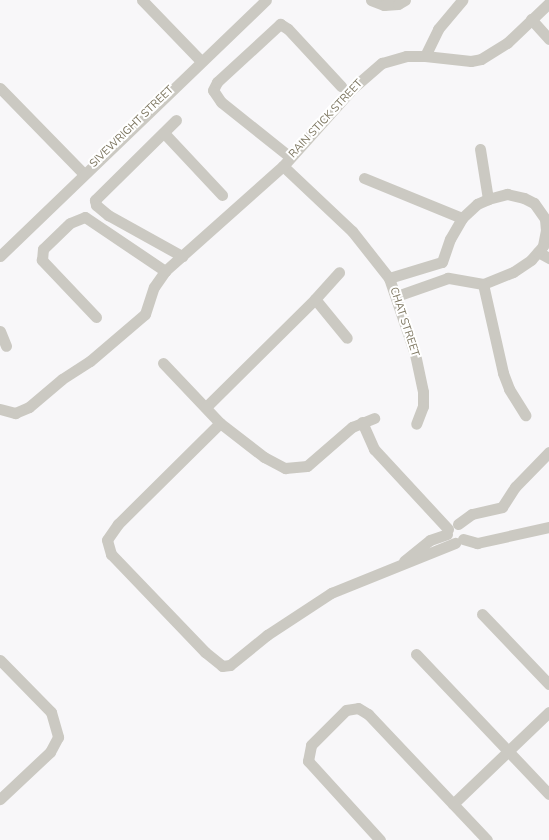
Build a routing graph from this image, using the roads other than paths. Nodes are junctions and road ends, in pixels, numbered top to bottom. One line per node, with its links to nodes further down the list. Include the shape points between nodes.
1 (142, 0): 10 (street)
2 (266, 0): 10 (street, SIVEWRIGHT STREET)
3 (371, 0): 4 (street, via 384,5 398,4)
4 (405, 0)
5 (462, 0): 9 (street, via 438,29)
6 (549, 3): 7 (street, RAIN STICK STREET)
7 (531, 20): 8 (street); 9 (street, RAIN STICK STREET, via 507,43 481,59 471,61)
8 (549, 39)
9 (425, 56): 16 (street, RAIN STICK STREET, via 398,57 382,62 354,88)
10 (201, 61): 17 (street, SIVEWRIGHT STREET)
11 (341, 86): 16 (street, CHAT STREET, via 288,28 280,24 217,82 213,90 221,102)
12 (0, 88): 17 (street)
13 (176, 120): 14 (street)
14 (164, 133): 19 (street); 24 (street, via 95,200 96,205 108,215)
15 (480, 149): 20 (street)
16 (286, 161): 24 (street, RAIN STICK STREET); 29 (street, CHAT STREET, via 352,231)
17 (84, 174): 23 (street, SIVEWRIGHT STREET)
18 (364, 178): 21 (street)
19 (222, 195)
20 (488, 199): 21 (street, via 477,204); 22 (street, via 507,194 534,203 541,211 546,230 543,246)
21 (462, 218): 28 (street, via 450,239 442,262)
22 (538, 252): 25 (street); 30 (street, via 513,272)
23 (0, 256)
24 (182, 256): 26 (street, RAIN STICK STREET)
25 (549, 258)
26 (165, 271): 34 (street, via 85,217 70,223 43,249 42,260); 40 (street, RAIN STICK STREET, via 154,287 145,314 90,361 62,378 29,407 15,413)
27 (339, 272): 33 (street)
28 (411, 272): 29 (street); 31 (street)
29 (389, 278): 32 (street, CHAT STREET)
30 (483, 284): 31 (street, via 448,278); 41 (street, via 503,373 509,389)
31 (416, 288): 32 (street)
32 (397, 296): 45 (street, CHAT STREET, via 415,354 423,392 423,406)
33 (315, 299): 36 (street); 39 (street)
34 (96, 317)
35 (0, 331): 37 (street)
36 (347, 338)
37 (6, 346)
38 (163, 363): 39 (street)
39 (206, 407): 44 (street)
40 (0, 409)
41 (525, 415)
42 (374, 418): 43 (street)
43 (362, 422): 44 (street, via 352,427 314,461 297,468 274,464); 48 (street, via 374,449)
44 (220, 423): 50 (street, via 118,524 107,540 111,554 216,662 222,666 230,665 267,635 331,594)
45 (416, 424)
46 (549, 452): 48 (street, via 515,487 502,507 472,514)
47 (549, 527): 49 (street, via 477,543)
48 (451, 529): 49 (street, via 448,538); 49 (street, via 465,530); 50 (street, via 417,549)
49 (459, 541): 50 (street)
50 (395, 569)
51 (482, 614): 54 (street)
52 (416, 654): 56 (street)
53 (0, 660): 58 (street, via 51,712 58,737 50,752)
54 (549, 684)
55 (549, 712): 56 (street)
56 (509, 752): 57 (street); 59 (street)
57 (549, 794)
58 (0, 799)
59 (453, 804): 60 (street, via 368,714 358,708 346,710 311,745 308,761); 61 (street)
60 (380, 840)
61 (487, 840)

